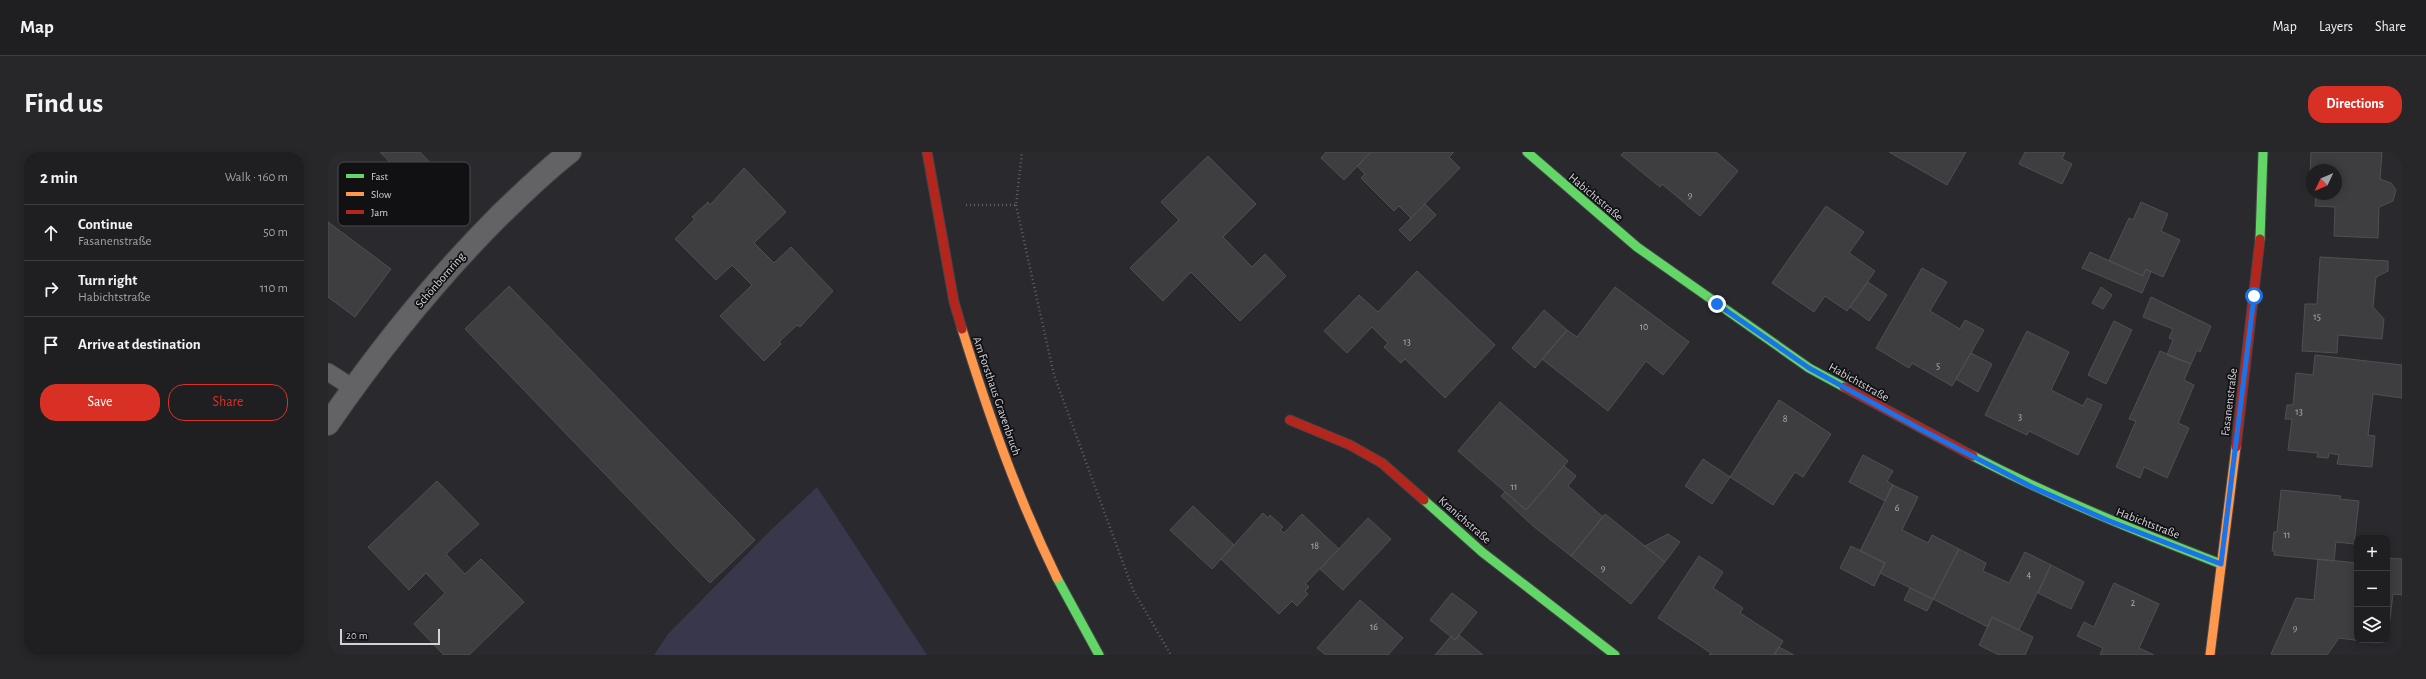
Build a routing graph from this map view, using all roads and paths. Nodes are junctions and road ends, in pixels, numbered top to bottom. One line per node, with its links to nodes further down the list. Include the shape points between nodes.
1 (570, 152): 9 (street, Schönbornring, via 522,193 455,262)
2 (927, 152): 6 (street, Am Forsthaus Gravenbruch)
3 (1022, 152): 7 (path)
4 (1527, 152): 12 (street, Habichtstraße, via 1638,247 1809,368 2032,487 2107,520)
5 (2262, 152): 12 (street, Fasanenstraße, via 2261,233)
6 (935, 205): 7 (path); 13 (street, Am Forsthaus Gravenbruch, via 954,302 991,424 1030,523)
7 (1016, 205): 14 (path, via 1054,375 1133,590)
8 (328, 372): 9 (lane)
9 (353, 388): 11 (street, Schönbornring)
10 (1290, 420): 15 (street, Kranichstraße, via 1350,445 1382,463 1488,557)
11 (328, 424)
12 (2221, 564): 16 (street, Fasanenstraße)
13 (1099, 655)
14 (1171, 655)
15 (1615, 655)
16 (2210, 655)

